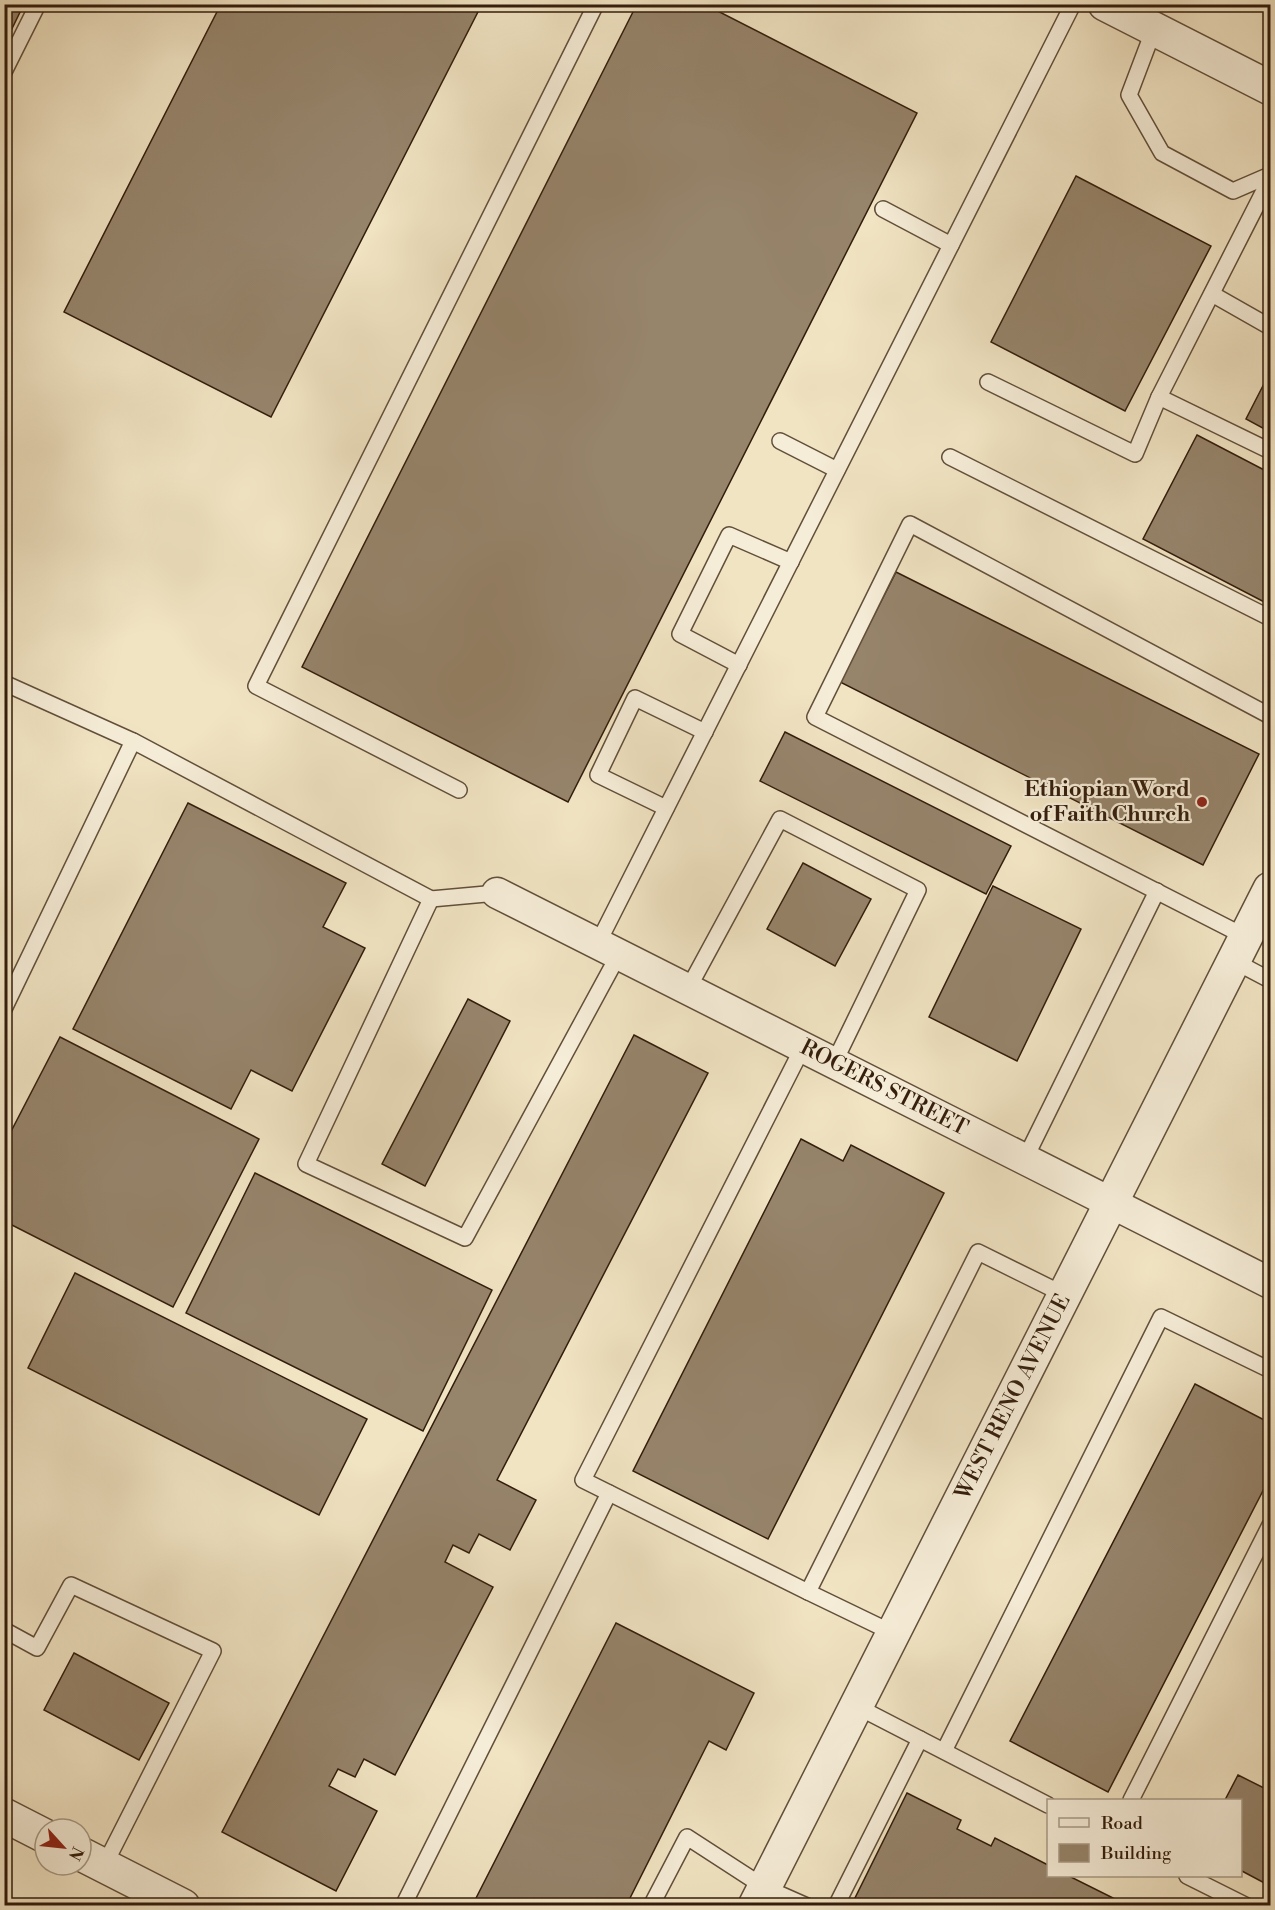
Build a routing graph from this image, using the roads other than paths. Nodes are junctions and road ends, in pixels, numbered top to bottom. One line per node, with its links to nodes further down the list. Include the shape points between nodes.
1 (38, 4): 6 (lane)
2 (596, 4): 26 (lane, via 256,686)
3 (1073, 4): 10 (lane)
4 (1105, 4): 5 (street)
5 (1154, 29): 7 (street); 8 (lane, via 1129,95 1162,153 1233,191)
6 (4, 72)
7 (1270, 88)
8 (1270, 177): 11 (lane)
9 (883, 209): 10 (lane)
10 (951, 245): 18 (lane)
11 (1212, 294): 12 (lane); 14 (lane)
12 (1270, 327)
13 (988, 382): 14 (lane, via 1135,454)
14 (1159, 398): 16 (lane)
15 (780, 441): 18 (lane)
16 (1270, 451)
17 (950, 457): 20 (lane)
18 (837, 470): 19 (lane)
19 (791, 562): 21 (lane); 21 (lane, via 729,535 680,634)
20 (1270, 618)
21 (739, 664): 24 (lane)
22 (4, 683): 25 (lane)
23 (1270, 716): 29 (lane, via 910,524 815,717)
24 (705, 732): 27 (lane); 27 (lane, via 635,698 598,775)
25 (133, 741): 31 (lane); 36 (lane)
26 (459, 790)
27 (666, 808): 32 (lane)
28 (1270, 889): 33 (street, WEST RENO AVENUE)
29 (1157, 891): 33 (lane); 39 (lane)
30 (497, 893): 31 (lane); 32 (street, ROGERS STREET)
31 (431, 899): 32 (lane, via 306,1164 465,1238)
32 (608, 949): 35 (street, ROGERS STREET)
33 (1240, 949): 34 (lane); 40 (street, WEST RENO AVENUE)
34 (1270, 980)
35 (688, 989): 37 (street, ROGERS STREET); 38 (lane, via 780,819 918,890)
36 (4, 1009)
37 (803, 1047): 38 (street, ROGERS STREET); 44 (lane, via 584,1480)
38 (834, 1063): 39 (street, ROGERS STREET)
39 (1025, 1159): 40 (street, ROGERS STREET)
40 (1112, 1203): 41 (street, ROGERS STREET); 42 (street, WEST RENO AVENUE)
41 (1270, 1283)
42 (1065, 1295): 46 (lane, via 978,1252); 48 (street, WEST RENO AVENUE)
43 (1270, 1370): 51 (lane, via 1161,1317)
44 (609, 1493): 46 (lane); 60 (lane)
45 (1270, 1525): 52 (lane)
46 (808, 1592): 48 (lane)
47 (4, 1630): 56 (lane, via 37,1648 71,1585 213,1651)
48 (893, 1633): 49 (street, WEST RENO AVENUE)
49 (856, 1706): 50 (lane); 58 (street, WEST RENO AVENUE)
50 (920, 1739): 51 (lane); 63 (lane)
51 (944, 1751): 53 (lane)
52 (1132, 1799)
53 (1047, 1804)
54 (4, 1815): 55 (street)
55 (33, 1830)
56 (93, 1860): 59 (street, via 143,1891)
57 (1191, 1877): 64 (lane)
58 (759, 1896): 61 (lane, via 687,1837); 62 (lane)
59 (183, 1905)
60 (403, 1905)
61 (651, 1905)
62 (807, 1905)
63 (836, 1905)
64 (1247, 1905)

